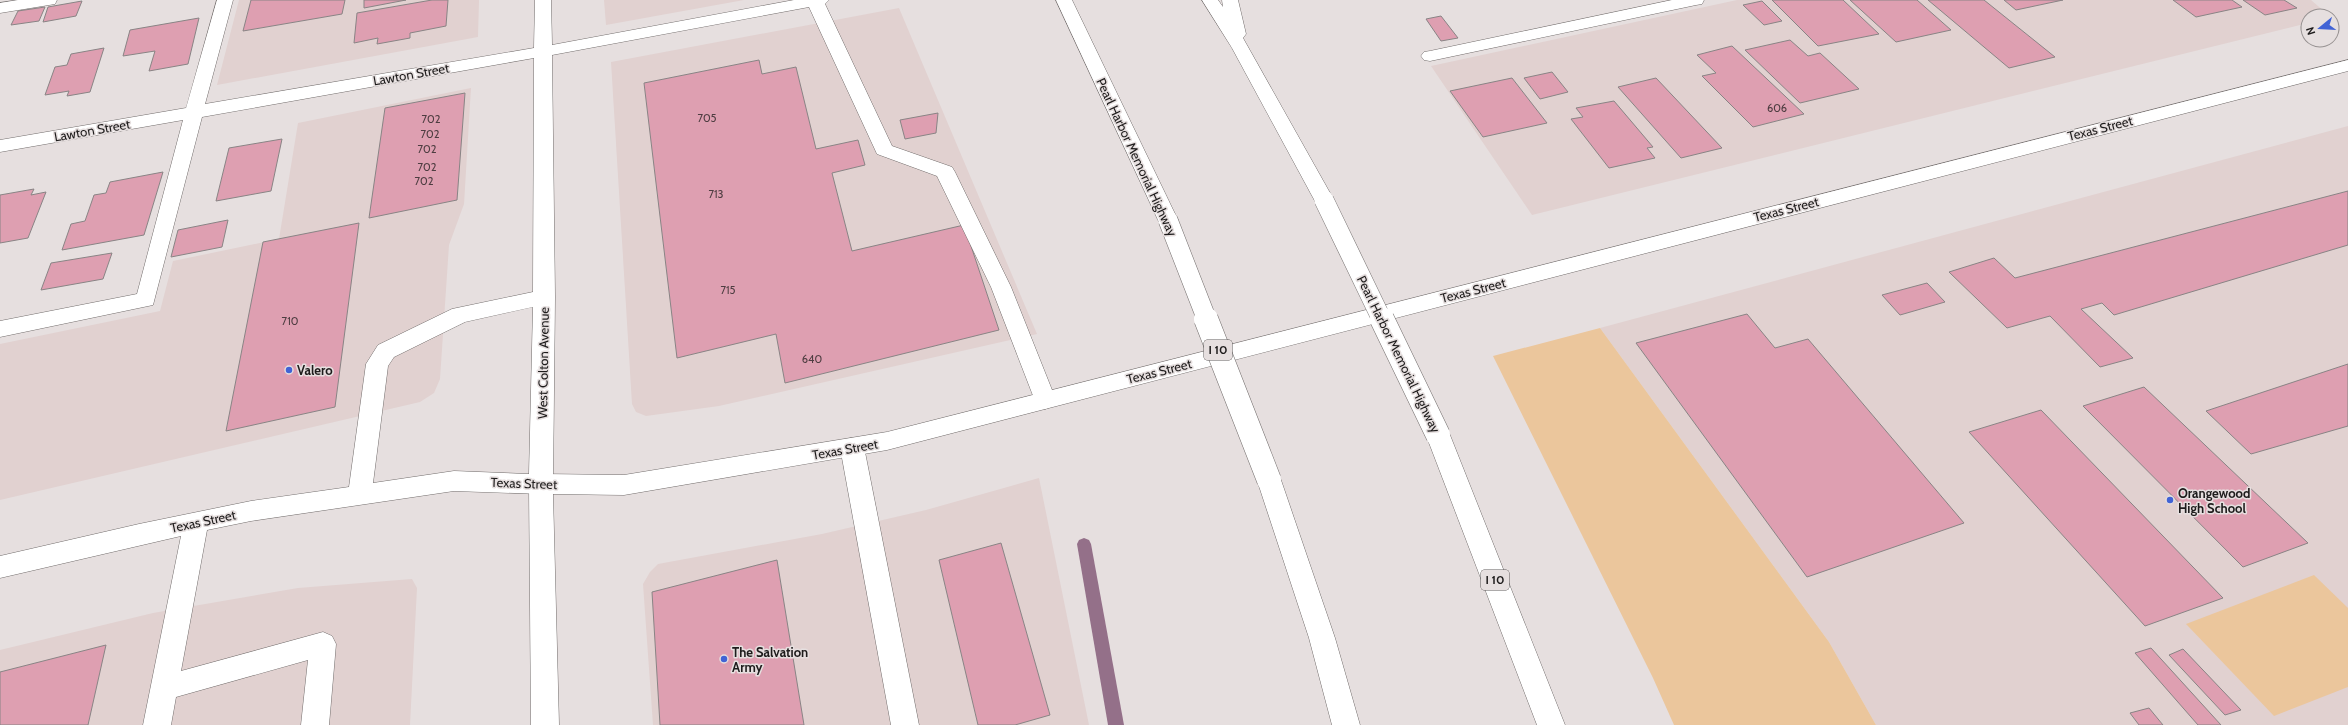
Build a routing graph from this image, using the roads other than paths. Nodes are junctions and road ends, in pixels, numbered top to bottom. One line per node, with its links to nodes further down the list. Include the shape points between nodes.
1 (49, 0): 9 (main road)
2 (225, 0): 14 (main road)
3 (543, 0): 11 (main road, West Colton Avenue)
4 (1064, 0): 29 (main road, Pearl Harbor Memorial Highway / I 10, bridge, via 1168,220 1269,480 1322,638)
5 (1210, 0): 10 (main road, Pearl Harbor Memorial Highway / I 10)
6 (1230, 0): 10 (main road)
7 (1696, 0): 12 (main road)
8 (818, 1): 11 (main road, Lawton Street); 18 (main road, via 884,150 946,172 1001,287)
9 (0, 8)
10 (1240, 48): 30 (main road, Pearl Harbor Memorial Highway / I 10, bridge, via 1324,200 1438,435)
11 (544, 51): 14 (main road, Lawton Street); 16 (main road, West Colton Avenue)
12 (1430, 56)
13 (2348, 65): 18 (main road, Texas Street)
14 (194, 112): 15 (main road, Lawton Street); 17 (main road, via 146,300)
15 (0, 146)
16 (544, 297): 20 (main road, West Colton Avenue); 21 (main road, via 460,315 386,351 377,364)
17 (0, 329)
18 (1044, 400): 19 (main road, Texas Street)
19 (852, 448): 20 (main road, Texas Street, via 624,485); 28 (main road)
20 (541, 484): 21 (main road, Texas Street, via 454,481); 27 (main road, West Colton Avenue)
21 (360, 494): 22 (main road, Texas Street, via 251,511)
22 (196, 523): 23 (main road, Texas Street); 24 (main road)
23 (0, 567)
24 (164, 688): 25 (main road); 26 (main road, via 323,644)
25 (157, 725)
26 (315, 725)
27 (545, 725)
28 (905, 725)
29 (1346, 725)
30 (1551, 725)

